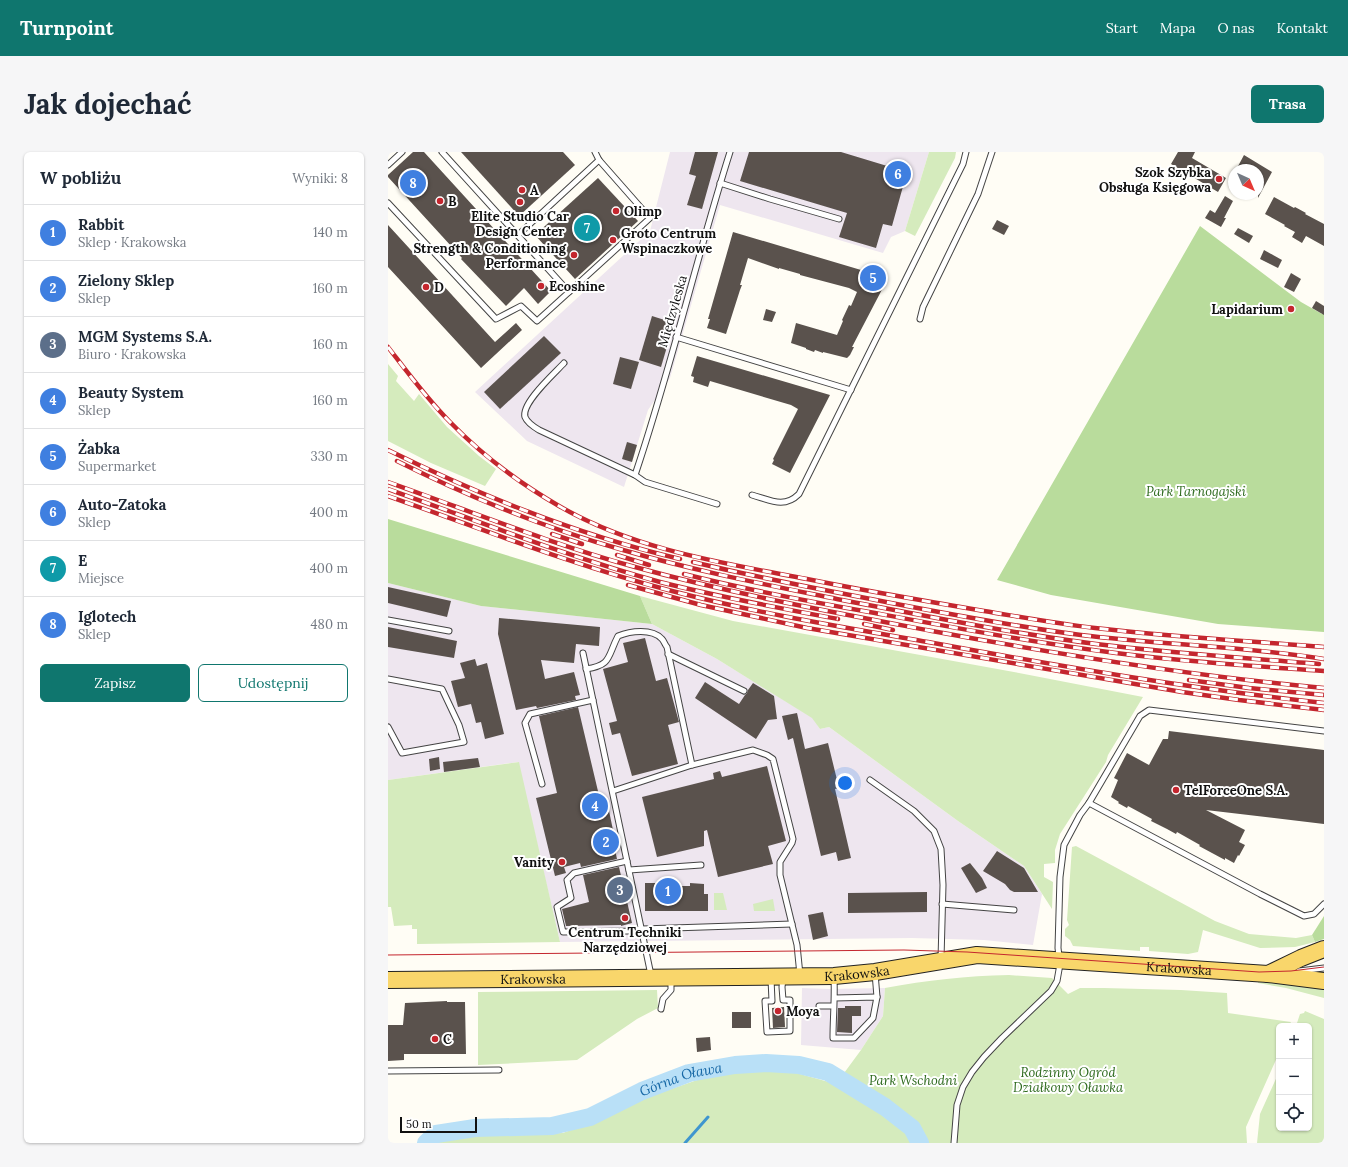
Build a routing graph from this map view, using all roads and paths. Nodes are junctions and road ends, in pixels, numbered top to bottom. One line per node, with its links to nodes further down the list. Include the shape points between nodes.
1 (402, 152): 8 (lane)
2 (442, 152): 12 (lane)
3 (595, 152): 7 (lane)
4 (730, 152): 9 (lane, Międzyleska)
5 (966, 152): 17 (lane, via 963,164)
6 (992, 152): 14 (lane, via 978,194 923,307)
7 (598, 160): 12 (lane); 13 (lane, via 650,218)
8 (388, 165)
9 (720, 183): 11 (lane); 15 (lane, Międzyleska)
10 (388, 203): 13 (lane, via 496,319 521,306 537,321)
11 (839, 219)
12 (518, 235): 13 (lane)
13 (569, 292)
14 (920, 319)
15 (676, 337): 17 (lane); 18 (lane, Międzyleska)
16 (564, 363): 18 (lane, via 530,400 525,412 526,419 539,430)
17 (851, 390): 19 (lane, via 799,494 784,503)
18 (635, 475): 20 (lane, via 645,482)
19 (752, 495)
20 (717, 504)
21 (388, 620): 22 (lane)
22 (449, 630)
23 (582, 654): 25 (lane)
24 (668, 654): 25 (lane, via 662,639 655,634 626,633 618,636 605,664); 27 (lane); 31 (lane)
25 (586, 669): 28 (lane)
26 (388, 679): 29 (lane, via 442,689 464,742 402,753)
27 (744, 691)
28 (593, 700): 33 (lane, via 530,714 525,723); 34 (lane)
29 (388, 726)
30 (1324, 731): 35 (lane, via 1149,710 1140,716)
31 (692, 765): 34 (lane); 42 (lane, via 753,750 772,759 793,838 780,862 780,875)
32 (870, 780): 39 (lane, via 914,811 934,831 941,849)
33 (542, 784)
34 (612, 791): 36 (lane)
35 (1089, 803): 40 (lane, via 1304,916 1314,914); 45 (lane, via 1080,814 1064,845 1060,876)
36 (627, 861): 38 (lane); 43 (lane, via 574,873 567,880 571,898 557,907 563,932)
37 (701, 865): 38 (lane)
38 (629, 870): 43 (lane)
39 (942, 904): 41 (lane); 46 (lane)
40 (1324, 904)
41 (1014, 910)
42 (792, 924): 43 (lane); 50 (lane, via 797,946)
43 (642, 929): 52 (lane)
44 (1324, 949): 49 (main road)
45 (1059, 960): 46 (main road, Krakowska, via 976,955); 49 (main road, Krakowska); 65 (lane, via 1059,974 1051,992 984,1057 963,1087 957,1105)
46 (940, 962): 48 (main road, Krakowska)
47 (1324, 968): 49 (lane)
48 (875, 972): 51 (main road, Krakowska); 56 (lane)
49 (1268, 974): 55 (main road, Krakowska)
50 (785, 976): 51 (main road, Krakowska); 53 (main road, Krakowska); 58 (lane); 59 (lane)
51 (834, 976): 57 (lane)
52 (652, 978): 53 (main road, Krakowska); 54 (main road, Krakowska)
53 (671, 978): 62 (lane, via 671,990 663,999)
54 (388, 980)
55 (1324, 981)
56 (877, 997): 57 (lane); 61 (lane, via 873,1018 854,1038 833,1038)
57 (835, 998): 61 (lane)
58 (782, 1000): 59 (lane); 59 (lane, via 790,1000 790,1031 766,1032 765,1001)
59 (772, 1001)
60 (819, 1006): 61 (lane)
61 (833, 1006)
62 (661, 1009)
63 (500, 1070): 64 (lane)
64 (388, 1071)
65 (954, 1143)

